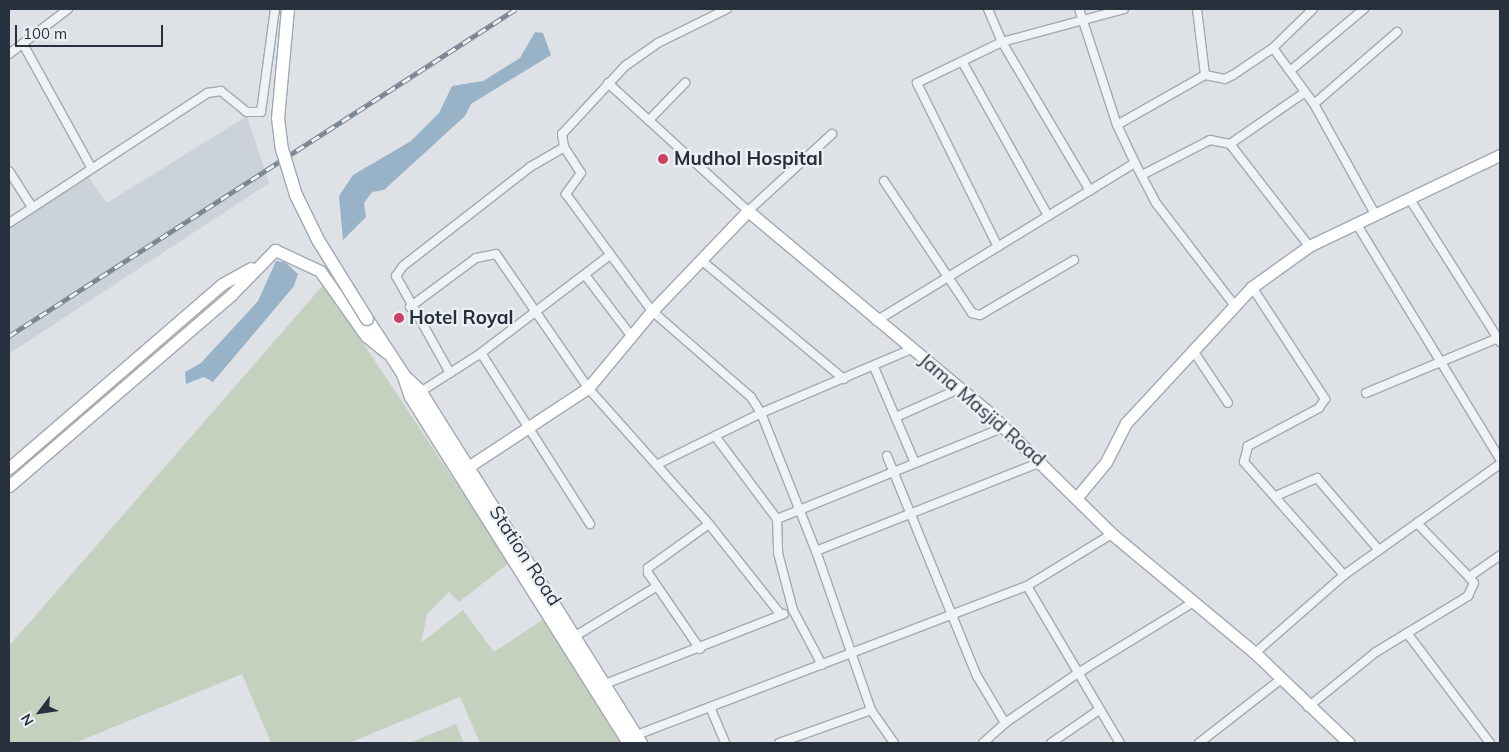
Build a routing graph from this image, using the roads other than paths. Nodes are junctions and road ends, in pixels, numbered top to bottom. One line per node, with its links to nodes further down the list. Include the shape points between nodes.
1 (68, 9): 14 (street)
2 (275, 9): 31 (street, via 261,112 247,112 214,90)
3 (288, 9): 62 (main road, Station Road, bridge, via 278,118 282,149 296,195 318,240)
4 (728, 9): 20 (street, via 658,43)
5 (988, 9): 13 (street)
6 (1079, 9): 11 (street)
7 (1124, 9): 11 (street)
8 (1197, 9): 19 (street)
9 (1313, 9): 15 (street)
10 (1364, 9): 18 (street)
11 (1081, 17): 13 (street); 25 (street)
12 (1397, 32): 23 (street)
13 (1002, 42): 17 (street); 35 (street)
14 (23, 44): 16 (street); 31 (street)
15 (1273, 48): 18 (street); 19 (street, via 1225,78)
16 (9, 54)
17 (963, 63): 40 (street); 44 (street, via 922,78 917,88)
18 (1290, 71): 22 (street)
19 (1205, 75): 25 (street)
20 (608, 83): 24 (street, Jama Masjid Road); 28 (street, via 562,134)
21 (685, 83): 24 (street)
22 (1306, 92): 23 (street); 27 (street)
23 (1314, 104): 39 (street)
24 (649, 120): 38 (street, Jama Masjid Road)
25 (1117, 125): 30 (street)
26 (832, 134): 38 (street)
27 (1230, 144): 33 (street, via 1210,140); 43 (street)
28 (564, 147): 45 (street, via 581,173 566,194); 53 (street, via 530,166 403,266 396,276)
29 (1500, 155): 36 (street)
30 (1135, 163): 33 (street); 35 (street)
31 (91, 167): 37 (street)
32 (9, 171): 37 (street)
33 (1142, 175): 52 (street, via 1156,203)
34 (884, 181): 50 (street)
35 (1090, 191): 40 (street)
36 (1411, 200): 39 (street); 58 (street)
37 (32, 207): 41 (street)
38 (748, 211): 46 (street); 56 (street, Jama Masjid Road)
39 (1375, 214): 42 (street)
40 (1048, 216): 44 (street)
41 (9, 223)
42 (1356, 223): 43 (street); 63 (street)
43 (1309, 246): 51 (street)
44 (998, 247): 50 (street)
45 (610, 255): 49 (street); 54 (street)
46 (701, 260): 54 (street); 66 (street)
47 (1074, 260): 50 (street, via 980,315 972,313)
48 (257, 265): 62 (street, via 279,250 320,271 366,336); 86 (street, via 222,284); 88 (street, via 232,294)
49 (586, 275): 55 (street); 57 (street)
50 (947, 278): 56 (street)
51 (1252, 287): 52 (street); 90 (street, via 1325,399 1319,408 1243,451 1244,462)
52 (1235, 306): 60 (street)
53 (410, 307): 55 (street, via 491,252); 65 (street)
54 (652, 311): 57 (street); 72 (street, via 750,397)
55 (536, 312): 61 (street); 67 (street)
56 (876, 321): 59 (street, Jama Masjid Road)
57 (632, 337): 67 (street)
58 (1499, 340): 63 (street)
59 (912, 348): 64 (street); 68 (street, Jama Masjid Road)
60 (1194, 352): 71 (street); 89 (street, via 1126,423 1101,470)
61 (481, 353): 65 (street); 75 (street)
62 (392, 356): 70 (main road, Station Road)
63 (1442, 362): 69 (street); 80 (street)
64 (874, 367): 66 (street); 73 (street)
65 (450, 373): 70 (street)
66 (844, 378): 72 (street)
67 (588, 388): 75 (street); 83 (street)
68 (959, 389): 73 (street); 74 (street, Jama Masjid Road)
69 (1366, 393)
70 (416, 394): 85 (main road, Station Road); 123 (main road, Station Road)
71 (1228, 403)
72 (761, 413): 76 (street); 91 (street)
73 (896, 418): 82 (street)
74 (1004, 427): 81 (street, Jama Masjid Road); 82 (street)
75 (529, 430): 85 (street); 95 (street)
76 (723, 432): 77 (street); 78 (street)
77 (715, 436): 78 (street); 83 (street)
78 (723, 446): 93 (street)
79 (887, 456): 87 (street)
80 (1500, 459)
81 (1041, 462): 89 (street, Jama Masjid Road); 92 (street)
82 (915, 463): 87 (street)
83 (658, 464): 96 (street)
84 (1500, 464): 94 (street)
85 (468, 467): 110 (main road, Station Road)
86 (9, 468)
87 (894, 472): 91 (street); 92 (street)
88 (9, 486)
89 (1078, 496): 97 (street, Jama Masjid Road)
90 (1276, 496): 99 (street, via 1317,478); 101 (street)
91 (799, 510): 93 (street); 98 (street)
92 (914, 516): 98 (street); 108 (street)
93 (778, 519): 106 (street, via 778,553)
94 (1417, 523): 99 (street); 102 (street)
95 (590, 524)
96 (709, 524): 104 (street, via 648,568); 107 (street)
97 (1112, 534): 103 (street); 105 (street, Jama Masjid Road)
98 (816, 550): 112 (street)
99 (1379, 550): 101 (street)
100 (1500, 555): 102 (street)
101 (1344, 575): 113 (street)
102 (1469, 577): 109 (street, via 1474,583 1468,596)
103 (1027, 586): 108 (street); 115 (street)
104 (656, 587): 110 (street); 111 (street)
105 (1194, 602): 113 (street, Jama Masjid Road); 115 (street)
106 (793, 610): 107 (street); 114 (street)
107 (781, 616): 111 (street)
108 (953, 616): 112 (street); 122 (street, via 977,676)
109 (1407, 633): 119 (street); 132 (street)
110 (576, 636): 117 (main road, Station Road)
111 (700, 649): 117 (street)
112 (853, 653): 114 (street); 120 (street)
113 (1255, 653): 116 (street, Jama Masjid Road)
114 (822, 665): 118 (street)
115 (1078, 673): 121 (street); 122 (street)
116 (1280, 680): 119 (street, Jama Masjid Road); 130 (street)
117 (605, 684): 123 (main road, Station Road)
118 (710, 707): 123 (street); 124 (street)
119 (1308, 707): 131 (street, Jama Masjid Road)
120 (872, 710): 125 (street); 126 (street)
121 (1100, 710): 128 (street); 129 (street)
122 (1004, 723): 127 (street)
123 (634, 740)
124 (724, 743)
125 (779, 743)
126 (894, 743)
127 (984, 743)
128 (1051, 743)
129 (1120, 743)
130 (1199, 743)
131 (1349, 743)
132 (1490, 743)

